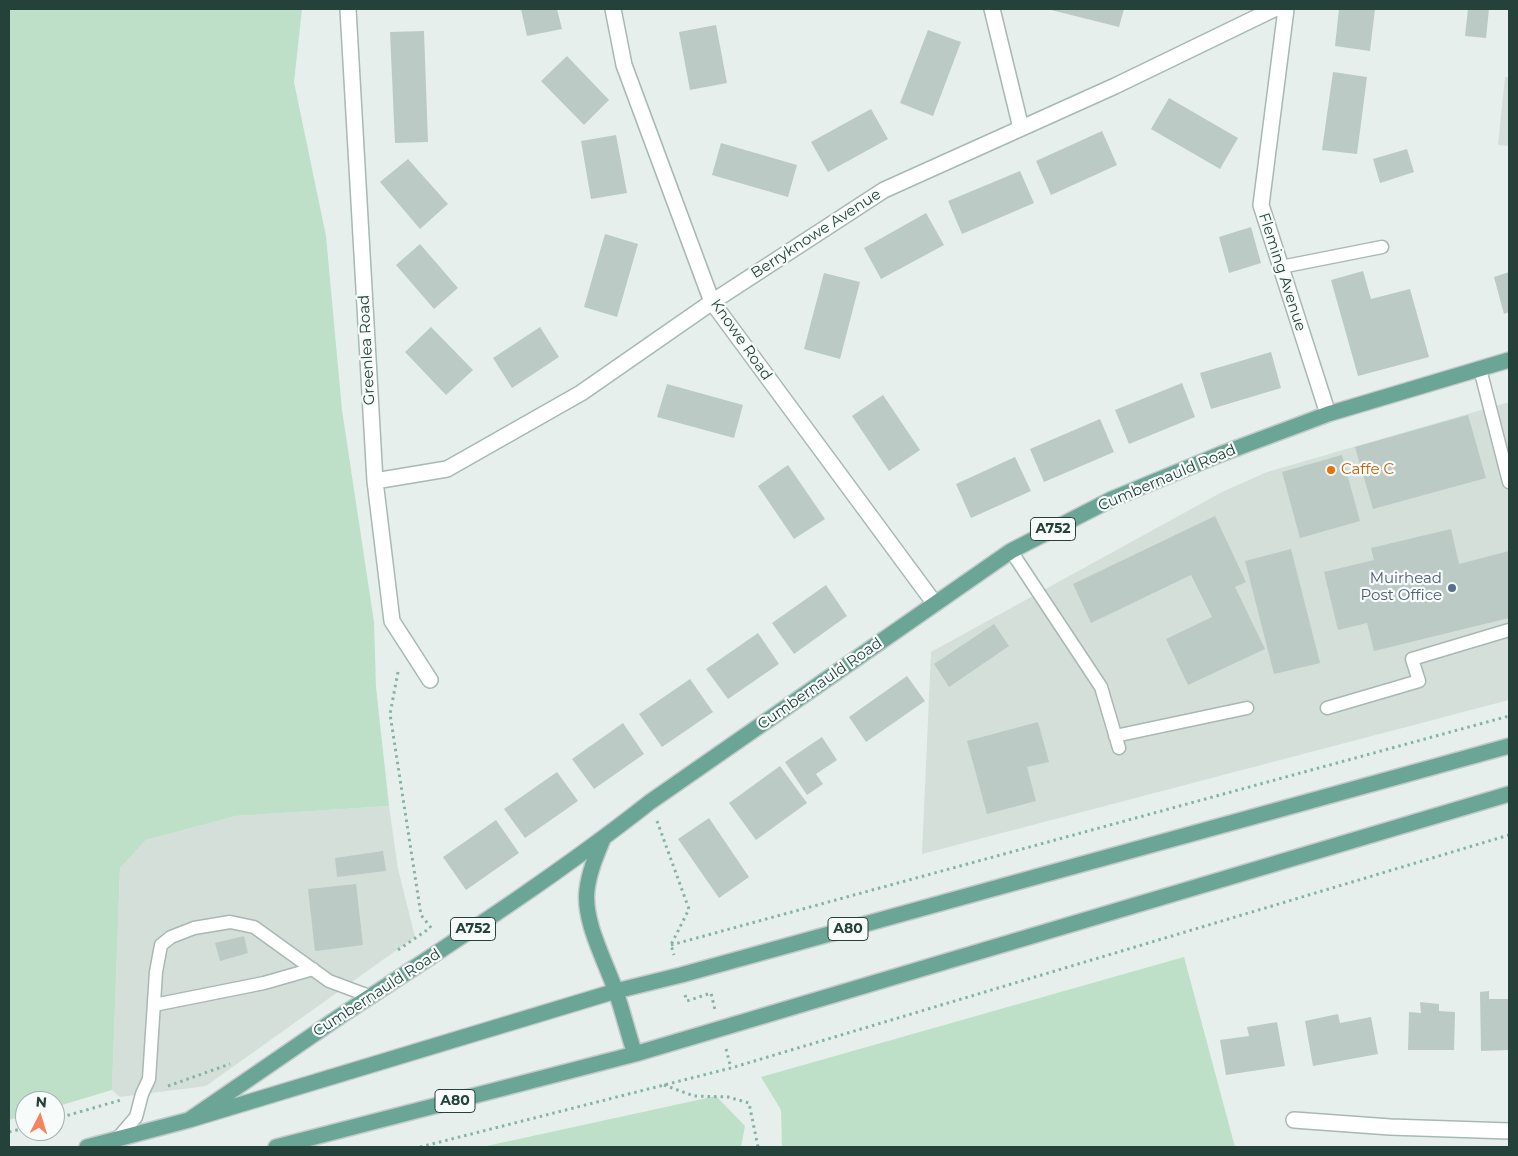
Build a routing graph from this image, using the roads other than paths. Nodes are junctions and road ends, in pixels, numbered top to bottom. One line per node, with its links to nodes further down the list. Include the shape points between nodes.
1 (348, 9): 13 (street, Greenlea Road)
2 (613, 9): 9 (street, Knowe Road, via 624,65)
3 (992, 9): 6 (street)
4 (1274, 9): 6 (street, Berryknowe Avenue)
5 (1286, 9): 8 (street, Fleming Avenue, via 1261,205)
6 (1021, 128): 9 (street, Berryknowe Avenue, via 884,190)
7 (1382, 247): 8 (lane)
8 (1281, 267): 12 (street, Fleming Avenue)
9 (712, 302): 13 (street, Berryknowe Avenue, via 581,393 447,469); 16 (street, Knowe Road)
10 (1509, 360): 11 (main road, Cumbernauld Road / A752)
11 (1480, 369): 12 (main road, Cumbernauld Road / A752); 14 (lane)
12 (1328, 414): 15 (main road, Cumbernauld Road / A752, via 1112,499)
13 (375, 481): 18 (street, Greenlea Road, via 392,621)
14 (1509, 482)
15 (1011, 551): 16 (main road, Cumbernauld Road / A752); 19 (lane, via 1101,687 1117,742)
16 (934, 604): 23 (main road, Cumbernauld Road / A752, via 650,802)
17 (1509, 630): 20 (lane, via 1412,659 1419,681)
18 (430, 680)
19 (1247, 708)
20 (1327, 708)
21 (1509, 746): 25 (main road, A80)
22 (1509, 794): 28 (main road, A80)
23 (603, 839): 25 (main road, A752, via 592,865 586,892 593,933); 26 (main road, Cumbernauld Road / A752)
24 (312, 968): 26 (lane, via 329,981); 27 (lane, via 264,983); 27 (lane, via 254,927 230,922 194,928 171,937 161,945)
25 (616, 991): 28 (main road, A752); 29 (main road, A80)
26 (372, 997): 29 (main road, Cumbernauld Road / A752)
27 (154, 1006): 32 (lane, via 149,1079 136,1117)
28 (634, 1054): 34 (main road, A80)
29 (189, 1120): 32 (main road, A80)
30 (1294, 1120): 31 (street)
31 (1509, 1131)
32 (117, 1139): 33 (main road, A80)
33 (86, 1147)
34 (276, 1147)

